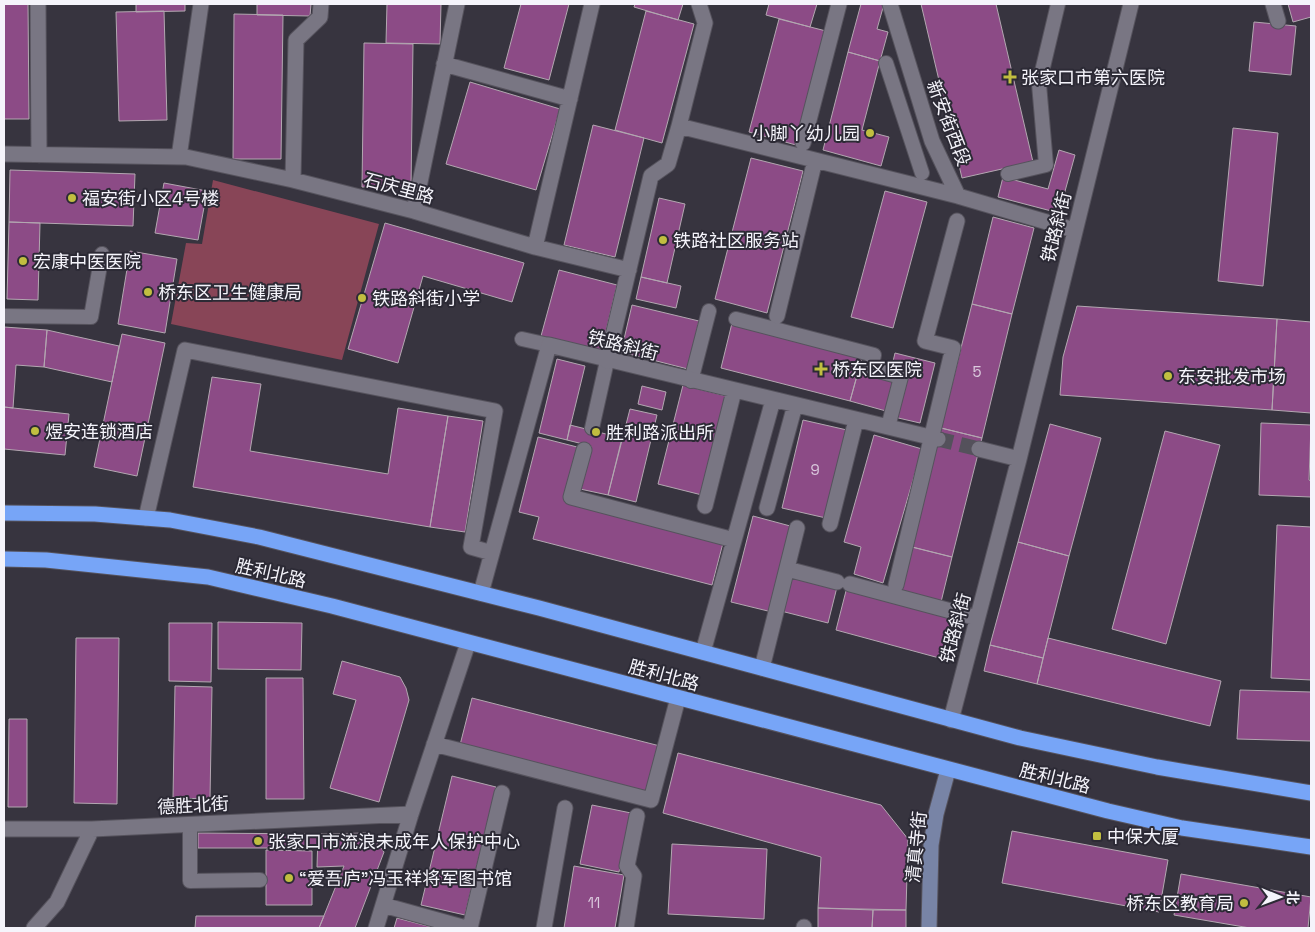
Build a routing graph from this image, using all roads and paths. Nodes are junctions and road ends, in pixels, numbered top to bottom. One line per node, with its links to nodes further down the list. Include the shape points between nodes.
1 (38, 4): 21 (street)
2 (201, 4): 22 (street)
3 (321, 4): 26 (street, via 320,17 296,40)
4 (457, 4): 14 (street)
5 (592, 4): 15 (street)
6 (699, 4): 18 (street, via 705,23)
7 (839, 4): 19 (street)
8 (890, 4): 16 (street, 新安街西段)
9 (1058, 4): 25 (lane, via 1039,84 1046,165)
10 (1131, 4): 30 (street, 铁路斜街)
11 (1273, 4): 12 (street)
12 (1278, 21)
13 (886, 63): 17 (lane)
14 (444, 64): 15 (street); 28 (street)
15 (570, 99): 31 (street)
16 (922, 109): 17 (lane); 27 (street, 新安街西段, via 932,141)
17 (903, 116): 24 (lane)
18 (680, 126): 23 (street); 33 (street, via 668,164 650,176)
19 (803, 143)
20 (4, 154): 21 (street, 石庆里路)
21 (39, 155): 22 (street, 石庆里路)
22 (179, 157): 26 (street, 石庆里路)
23 (815, 160): 27 (street); 36 (street)
24 (922, 173)
25 (1008, 174)
26 (293, 180): 28 (street, 石庆里路)
27 (958, 196): 30 (street)
28 (414, 211): 31 (street, 石庆里路)
29 (957, 221): 48 (street, via 925,341 953,348)
30 (1074, 230): 51 (street, 铁路斜街)
31 (535, 247): 33 (street, 石庆里路)
32 (102, 254): 35 (lane, via 91,317)
33 (629, 270): 40 (street)
34 (709, 311): 41 (lane)
35 (4, 316)
36 (777, 316)
37 (736, 319): 46 (lane, via 874,355 871,369 901,377)
38 (522, 339): 39 (lane)
39 (549, 345): 40 (street, 铁路斜街); 59 (street)
40 (607, 361): 41 (street, 铁路斜街); 47 (lane)
41 (691, 381): 42 (street, 铁路斜街)
42 (734, 391): 43 (street, 铁路斜街); 52 (street)
43 (773, 400): 44 (street, 铁路斜街); 58 (street)
44 (795, 405): 45 (street, 铁路斜街); 53 (street)
45 (856, 420): 46 (street, 铁路斜街); 56 (street)
46 (888, 427): 48 (street, 铁路斜街)
47 (592, 428)
48 (935, 438): 62 (street)
49 (979, 449): 51 (street)
50 (584, 450): 58 (street, via 571,497)
51 (1019, 459): 64 (street, 铁路斜街)
52 (705, 506)
53 (767, 508)
54 (4, 513): 55 (highway, 胜利北路)
55 (146, 518): 59 (street, via 185,350 495,411 471,547); 63 (highway, 胜利北路, via 267,539)
56 (830, 524)
57 (798, 528): 61 (street)
58 (734, 540): 66 (street)
59 (492, 553): 63 (street)
60 (4, 559): 65 (highway, 胜利北路, via 46,560 208,577)
61 (787, 570): 64 (street); 67 (street)
62 (896, 585)
63 (481, 593): 66 (highway, 胜利北路)
64 (977, 618): 69 (street, 铁路斜街)
65 (468, 643): 68 (highway, 胜利北路); 70 (street)
66 (703, 652): 67 (highway, 胜利北路)
67 (762, 668): 69 (highway, 胜利北路)
68 (678, 698): 70 (street, via 651,800); 71 (highway, 胜利北路)
69 (951, 720): 73 (highway, 胜利北路, via 1157,767)
70 (434, 744): 75 (street)
71 (948, 770): 80 (highway, 胜利北路, via 1182,828); 88 (street, 清真寺街, via 931,845)
72 (502, 793): 85 (street)
73 (1311, 793)
74 (565, 808): 86 (street)
75 (411, 814): 77 (street, 德胜北街); 82 (street)
76 (637, 816): 87 (street, via 627,866 634,876)
77 (190, 824): 79 (street, 德胜北街); 81 (lane, via 190,881)
78 (4, 829): 79 (street, 德胜北街)
79 (92, 829): 83 (street, via 57,902)
80 (1311, 847)
81 (260, 880)
82 (383, 905): 84 (street); 85 (street)
83 (34, 928)
84 (376, 928)
85 (462, 928)
86 (544, 928)
87 (626, 928)
88 (929, 928)

